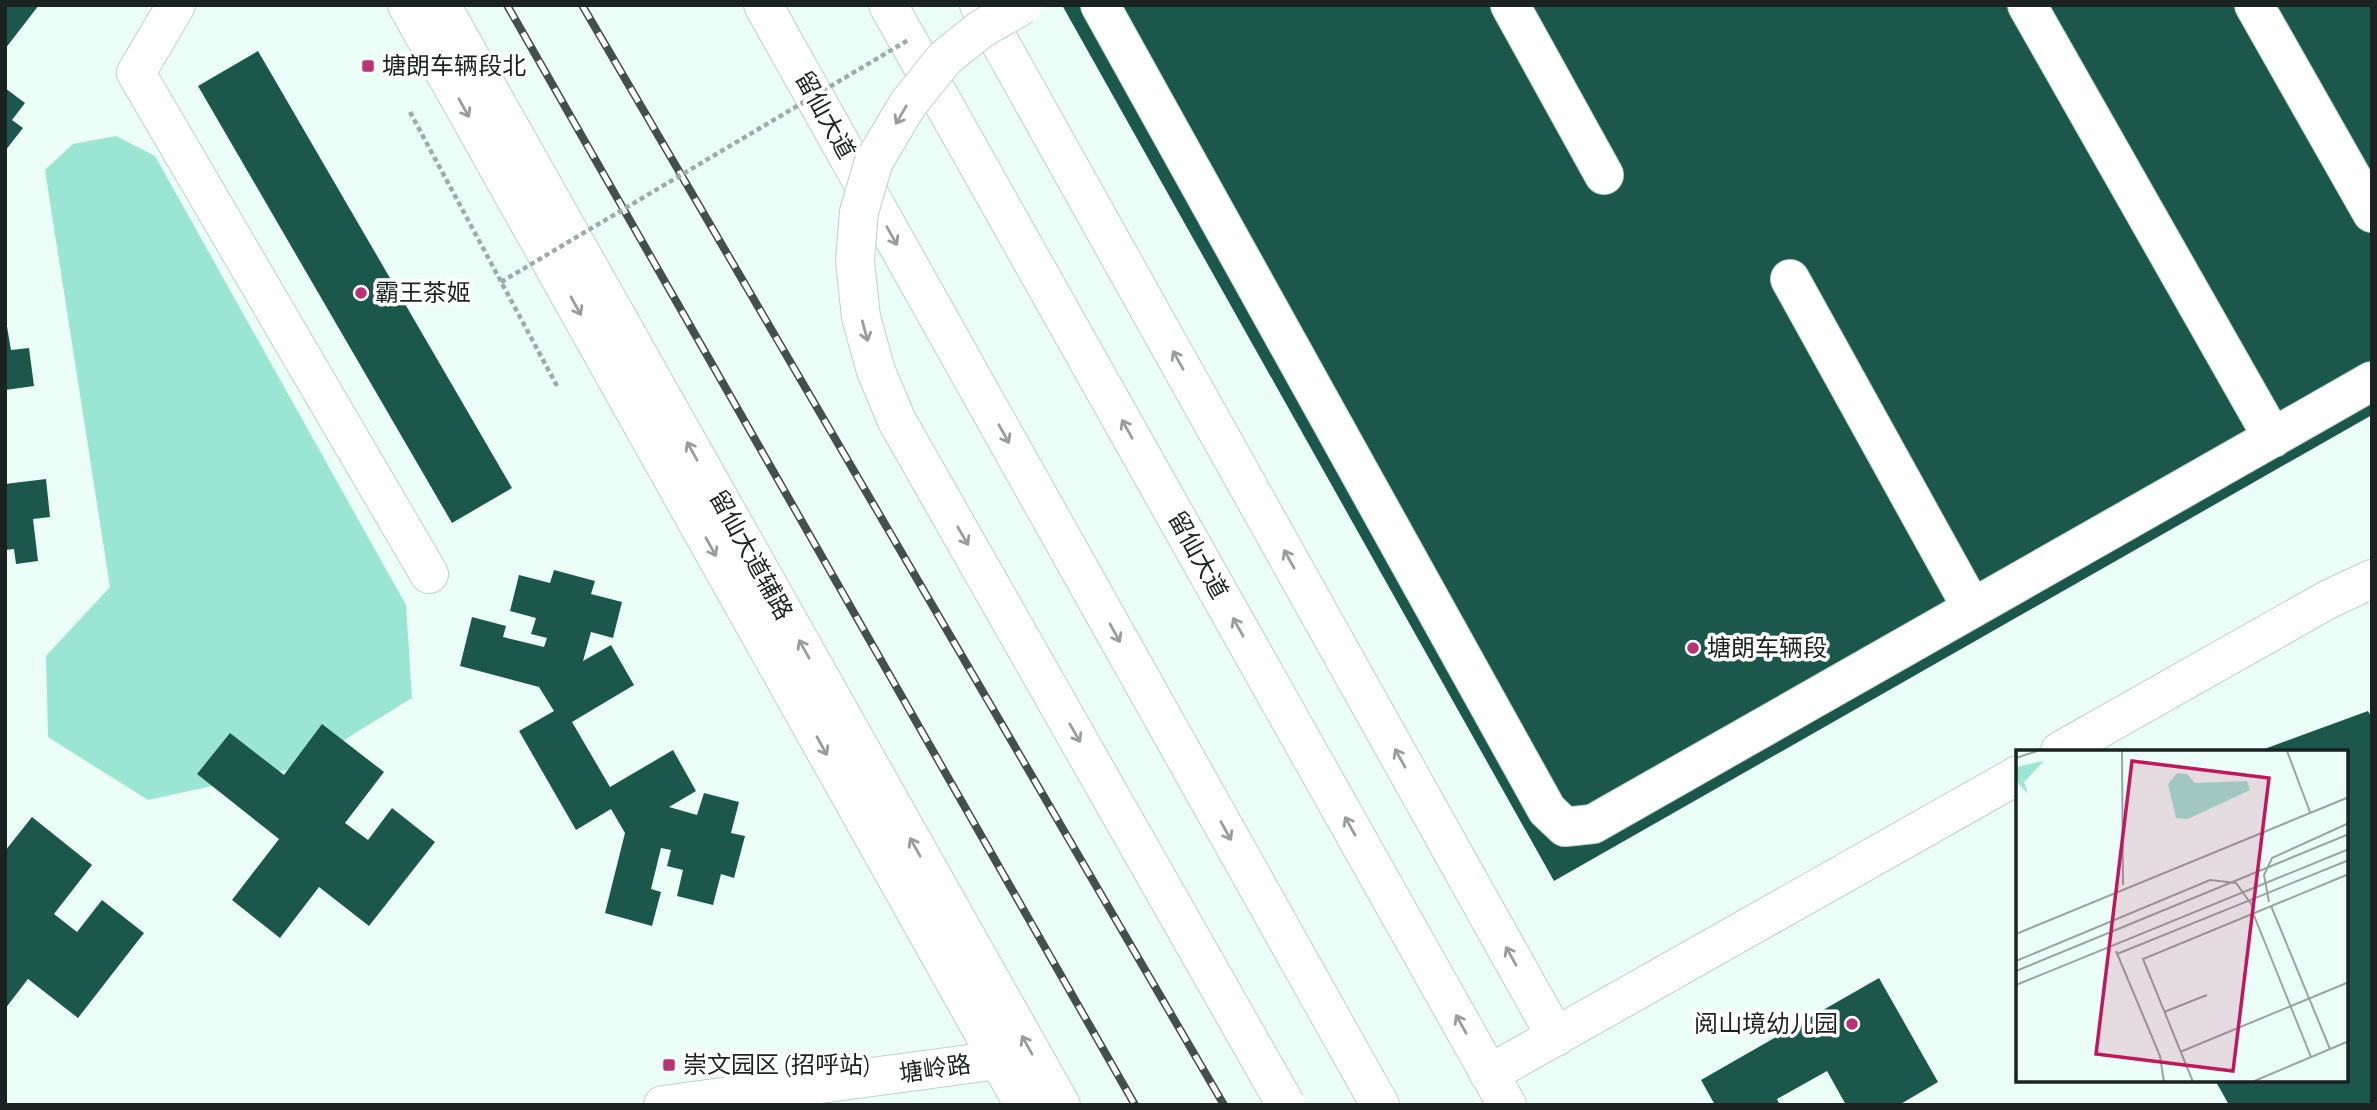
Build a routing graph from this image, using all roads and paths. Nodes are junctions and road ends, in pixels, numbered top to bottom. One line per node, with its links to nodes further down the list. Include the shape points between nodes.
1 (176, 5): 21 (main road, via 136,74)
2 (407, 5): 27 (main road, 留仙大道辅路, one-way to 27)
3 (441, 5): 31 (main road, 留仙大道辅路, one-way to 3)
4 (763, 5): 33 (main road, 留仙大道, one-way to 33)
5 (888, 5): 28 (main road, 留仙大道, one-way to 5)
6 (979, 5): 26 (main road, one-way to 6)
7 (1023, 5): 32 (main road, one-way to 32, bridge, via 981,29 945,58 908,104 874,161 859,212 855,261 861,317 897,421)
8 (1100, 5): 23 (main road, via 1547,810 1565,827 1593,824)
9 (1510, 5): 14 (main road)
10 (2027, 5): 20 (main road)
11 (2254, 5): 15 (main road)
12 (910, 39): 17 (path, bridge)
13 (410, 112): 17 (path)
14 (1604, 175)
15 (2372, 213)
16 (1790, 279): 23 (main road)
17 (501, 282): 19 (path)
18 (2372, 381): 20 (main road)
19 (557, 386)
20 (2273, 438): 23 (main road)
21 (429, 574)
22 (2372, 579): 24 (main road)
23 (1972, 608)
24 (2062, 750)
25 (2016, 776): 26 (main road)
26 (1556, 1037): 28 (main road)
27 (999, 1060): 29 (main road, 塘岭路); 30 (main road, 留仙大道辅路)
28 (1498, 1089)
29 (663, 1105)
30 (1024, 1105)
31 (1061, 1105)
32 (1286, 1105)
33 (1380, 1105)

